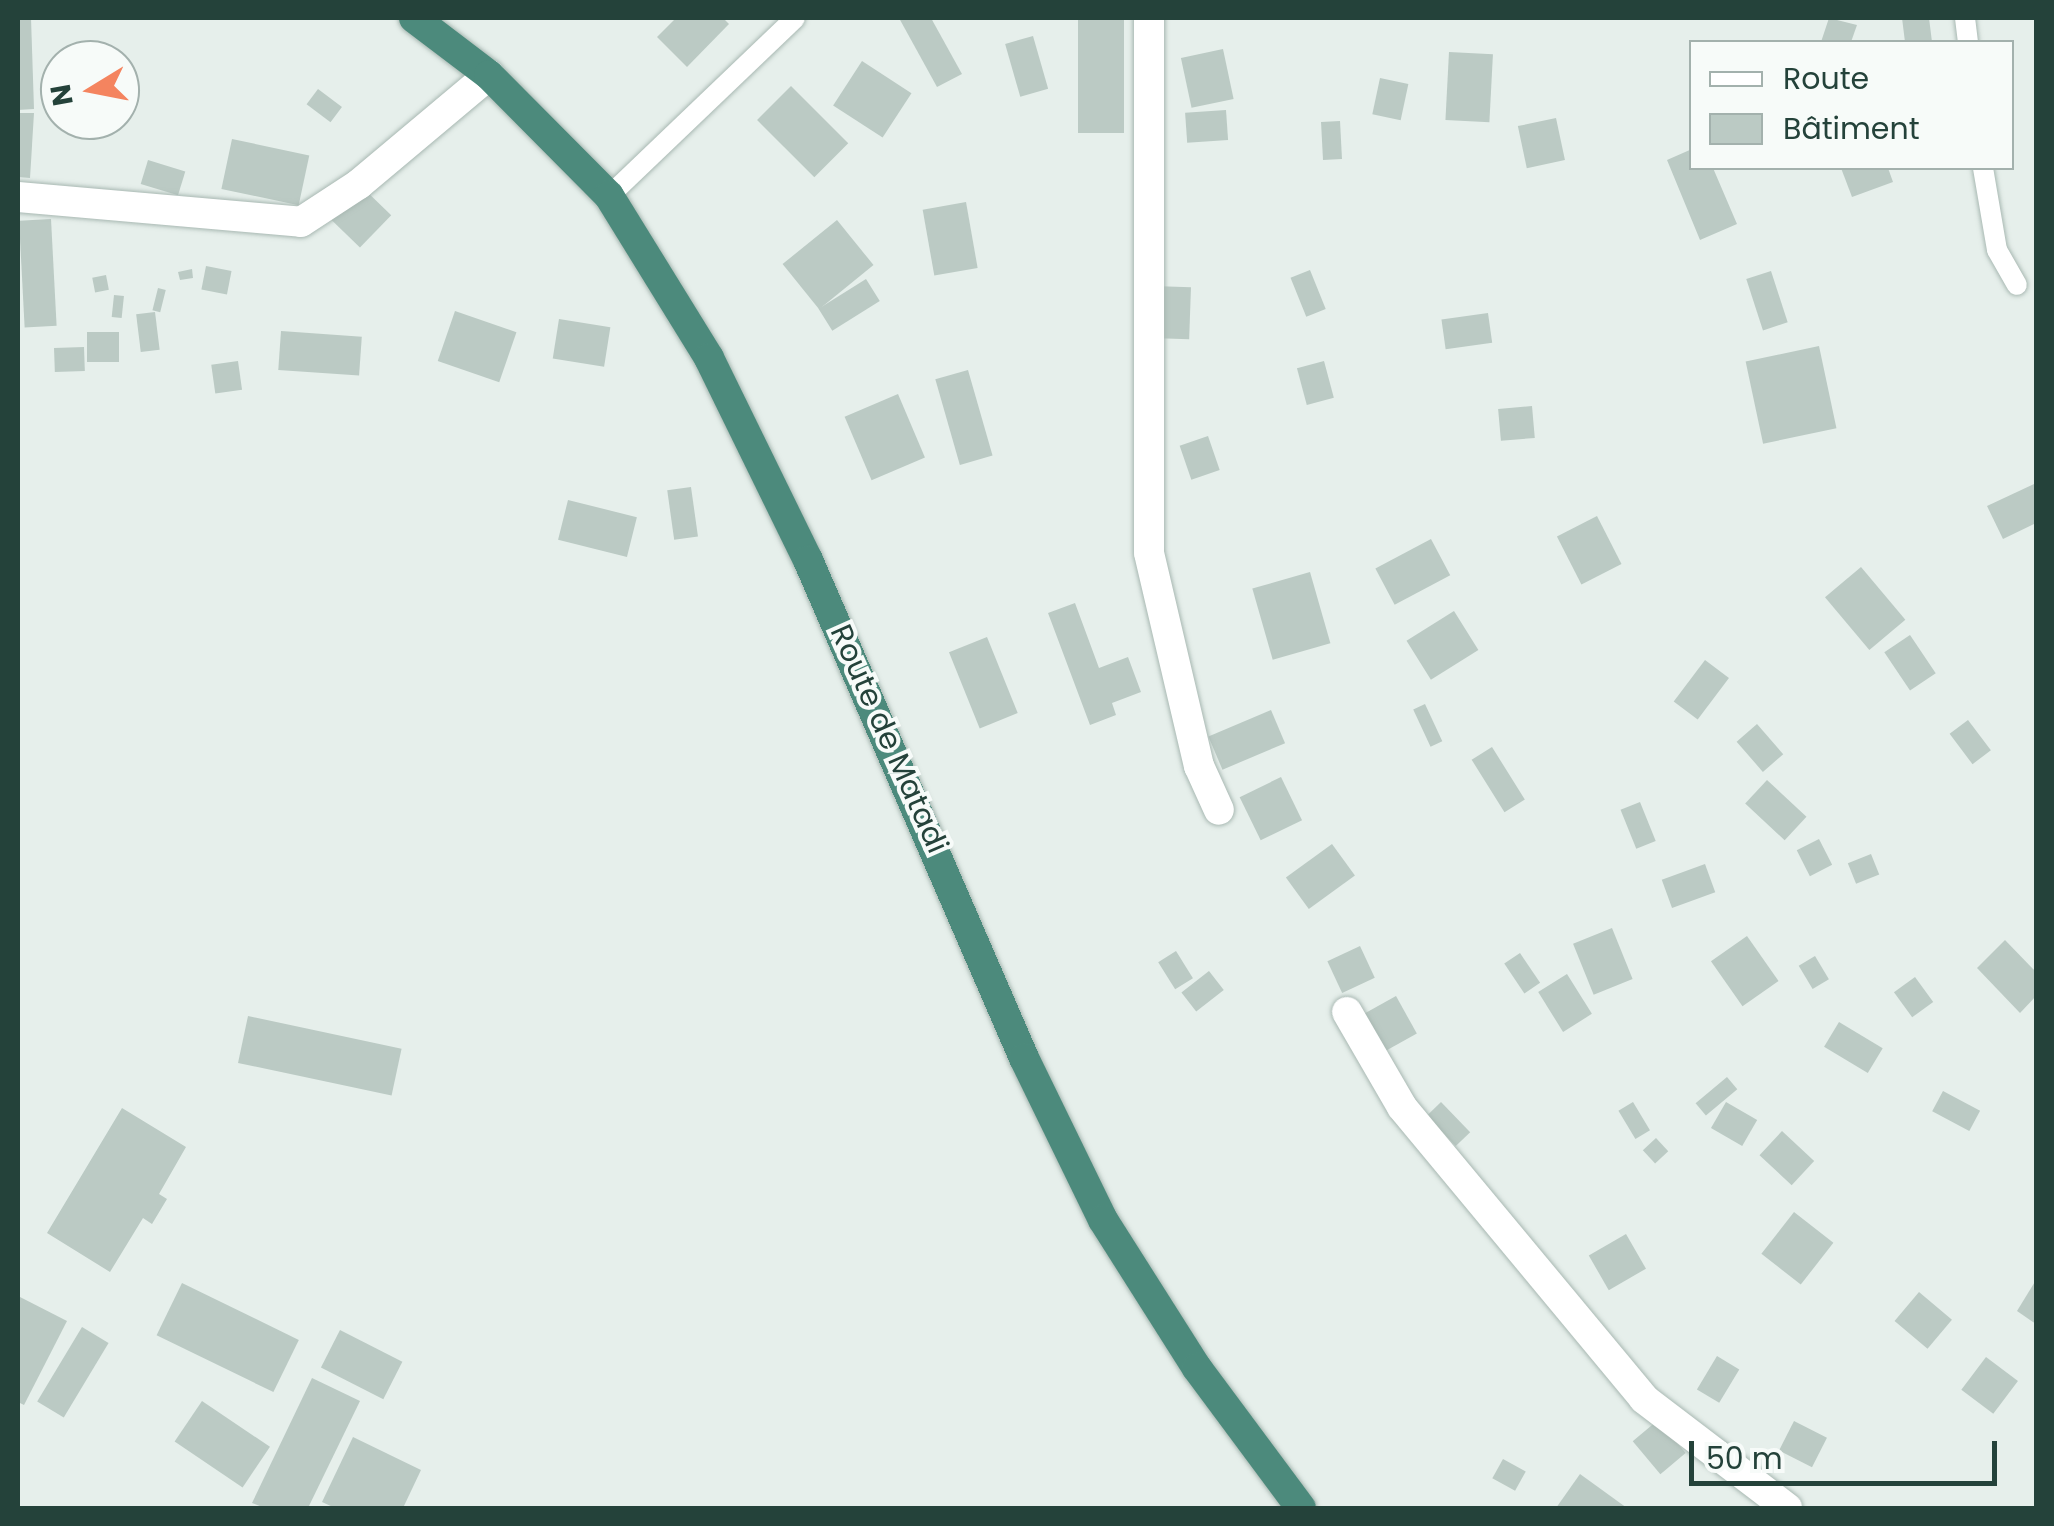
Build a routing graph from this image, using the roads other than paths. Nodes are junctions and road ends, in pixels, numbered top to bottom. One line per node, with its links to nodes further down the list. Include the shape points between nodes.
1 (414, 18): 4 (highway, Route de Matadi)
2 (795, 18): 7 (lane)
3 (1149, 18): 9 (street, via 1149,552 1199,766)
4 (489, 75): 6 (street, via 359,184 300,222); 7 (highway, Route de Matadi)
5 (1983, 170): 8 (lane, via 1998,250)
6 (18, 196)
7 (609, 196): 11 (highway, Route de Matadi, via 709,358 808,560 1024,1058 1103,1220 1198,1368)
8 (2017, 285)
9 (1219, 810)
10 (1347, 1012): 12 (street, via 1402,1107 1644,1399)
11 (1301, 1508)
12 (1786, 1508)

